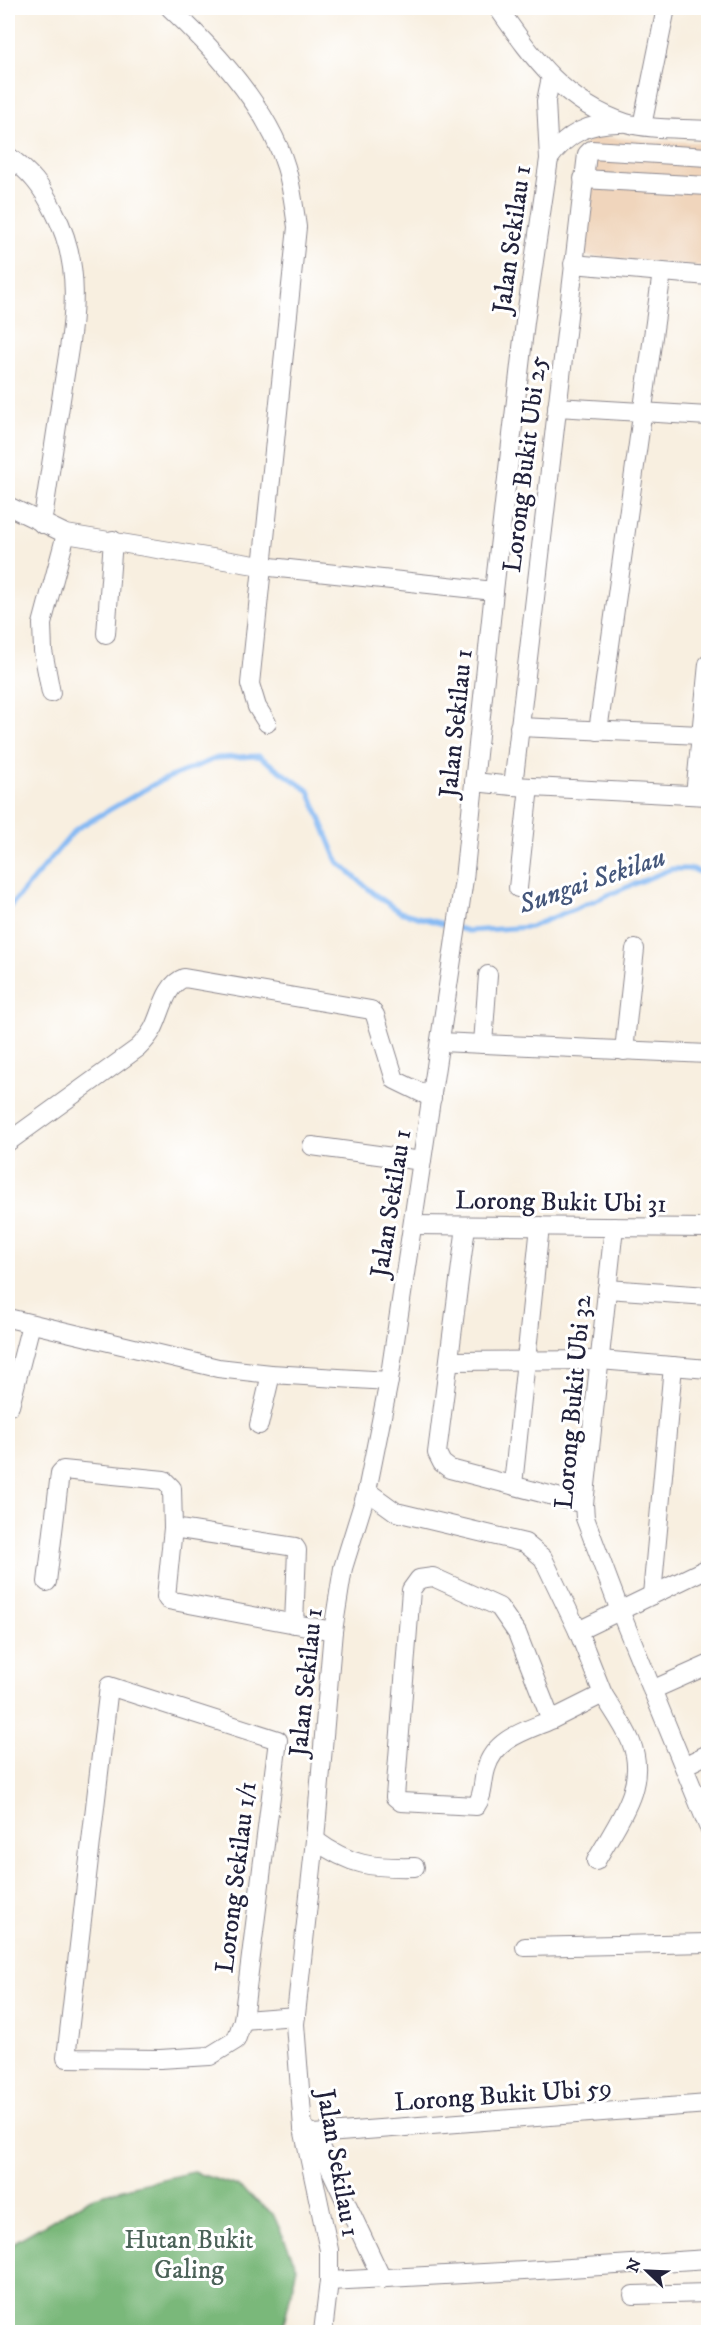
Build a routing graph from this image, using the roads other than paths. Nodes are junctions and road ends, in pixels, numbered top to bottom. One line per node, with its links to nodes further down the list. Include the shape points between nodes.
1 (170, 8): 22 (street, via 233,75 262,117 286,166 292,195 297,226)
2 (498, 8): 4 (street)
3 (666, 8): 5 (street)
4 (545, 70): 5 (street, via 587,103); 9 (street, Jalan Sekilau 1)
5 (634, 124): 6 (street); 9 (street, via 596,124 582,129 569,136)
6 (708, 130)
7 (8, 156): 19 (street, via 41,186 61,224 74,273 75,310)
8 (708, 157): 10 (street, Lorong Bukit Ubi 25, via 591,150 586,154)
9 (549, 159): 23 (street, Jalan Sekilau 1, via 525,322)
10 (583, 179): 11 (street); 12 (street, Lorong Bukit Ubi 25)
11 (708, 186)
12 (573, 264): 13 (street); 15 (street, Lorong Bukit Ubi 25)
13 (662, 272): 14 (street); 16 (street)
14 (708, 276)
15 (557, 407): 16 (street); 28 (street, Lorong Bukit Ubi 25)
16 (642, 412): 17 (street); 29 (street)
17 (708, 416)
18 (8, 506): 19 (street)
19 (42, 524): 20 (street)
20 (66, 534): 21 (street); 26 (street, via 42,624)
21 (113, 540): 22 (street); 24 (street)
22 (261, 566): 23 (street); 27 (street, via 250,684 256,707)
23 (494, 591): 31 (street, Jalan Sekilau 1)
24 (106, 634)
25 (708, 664): 30 (street)
26 (51, 693)
27 (267, 723)
28 (519, 727): 29 (street); 32 (street, Lorong Bukit Ubi 25)
29 (598, 731): 30 (street)
30 (701, 735): 33 (street)
31 (474, 782): 32 (street); 37 (street, Jalan Sekilau 1)
32 (521, 787): 33 (street); 34 (street, Lorong Bukit Ubi 25)
33 (702, 796)
34 (518, 888)
35 (635, 949): 39 (street)
36 (488, 975): 38 (street)
37 (440, 1042): 38 (street); 41 (street, Jalan Sekilau 1)
38 (483, 1044): 39 (street)
39 (624, 1051): 40 (street)
40 (708, 1054)
41 (432, 1098): 42 (street, via 395,1080 371,1010 184,978 172,986 153,1030 138,1048); 44 (street, Jalan Sekilau 1)
42 (8, 1142)
43 (312, 1146): 44 (street)
44 (422, 1161): 45 (street, Jalan Sekilau 1)
45 (413, 1225): 46 (street, Lorong Bukit Ubi 31); 60 (street, Jalan Sekilau 1)
46 (466, 1226): 47 (street, Lorong Bukit Ubi 31); 55 (street)
47 (540, 1227): 48 (street, Lorong Bukit Ubi 31); 56 (street)
48 (614, 1227): 49 (street, Lorong Bukit Ubi 31); 50 (street, Lorong Bukit Ubi 32)
49 (708, 1228)
50 (607, 1289): 51 (street); 54 (street, Lorong Bukit Ubi 32)
51 (708, 1296)
52 (8, 1318): 53 (street)
53 (32, 1324): 59 (street, via 218,1368); 61 (street)
54 (600, 1360): 56 (street); 57 (street); 65 (street, Lorong Bukit Ubi 32)
55 (449, 1361): 56 (street); 63 (street, via 437,1453 442,1463 450,1469)
56 (526, 1361): 63 (street)
57 (673, 1366): 58 (street); 69 (street)
58 (708, 1369)
59 (272, 1374): 60 (street); 62 (street)
60 (389, 1381): 64 (street, Jalan Sekilau 1)
61 (10, 1406)
62 (259, 1425)
63 (513, 1485): 65 (street)
64 (367, 1491): 72 (street, Jalan Sekilau 1, via 343,1568); 73 (street, via 396,1512 525,1543 543,1558)
65 (584, 1504): 70 (street, Lorong Bukit Ubi 32, via 585,1518)
66 (173, 1528): 68 (street, via 172,1488 164,1480 63,1470); 71 (street, via 168,1600); 71 (street, via 295,1547)
67 (708, 1568): 69 (street)
68 (47, 1582)
69 (652, 1595): 70 (street)
70 (620, 1611): 73 (street); 75 (street, Lorong Bukit Ubi 32)
71 (294, 1624): 72 (street)
72 (333, 1631): 81 (street, Jalan Sekilau 1)
73 (578, 1631): 76 (street)
74 (708, 1665): 75 (street)
75 (652, 1690): 79 (street, Lorong Bukit Ubi 32)
76 (603, 1694): 77 (street); 82 (street, via 631,1741 638,1769 633,1794)
77 (551, 1720): 77 (street, via 517,1633 499,1607 433,1577 419,1579 411,1590 395,1797 476,1806 488,1761 506,1739)
78 (708, 1754): 79 (street)
79 (684, 1766): 80 (street, Lorong Bukit Ubi 32)
80 (708, 1826)
81 (315, 1840): 83 (street, via 353,1862 379,1868); 86 (street, Jalan Sekilau 1)
82 (596, 1861)
83 (415, 1868)
84 (708, 1943): 85 (street)
85 (525, 1947)
86 (296, 2016): 87 (street); 89 (street, Jalan Sekilau 1, via 295,2036)
87 (243, 2020): 87 (street, Lorong Sekilau 1/1, via 278,1740 109,1686 66,2058 210,2056 236,2040)
88 (708, 2104): 89 (street, Lorong Bukit Ubi 59)
89 (309, 2131): 91 (street); 92 (street, Jalan Sekilau 1)
90 (708, 2259): 91 (street)
91 (382, 2279): 92 (street)
92 (330, 2281): 95 (street, Jalan Sekilau 1)
93 (708, 2293): 94 (street)
94 (633, 2295)
95 (323, 2332)

